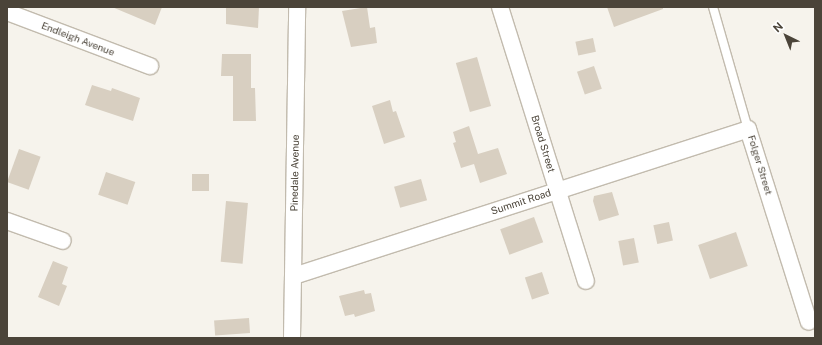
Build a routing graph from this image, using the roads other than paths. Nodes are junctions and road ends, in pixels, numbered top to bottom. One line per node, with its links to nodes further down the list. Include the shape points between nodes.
1 (297, 7): 10 (street, Pinedale Avenue)
2 (500, 7): 7 (street, Broad Street)
3 (713, 7): 6 (lane, Folger Street)
4 (7, 12): 5 (street, Endleigh Avenue)
5 (150, 66)
6 (748, 128): 7 (street, Summit Road); 12 (street, Folger Street)
7 (557, 191): 10 (street, Summit Road); 11 (street, Broad Street)
8 (7, 221): 9 (street)
9 (63, 241)
10 (294, 276): 13 (street, Pinedale Avenue)
11 (586, 282)
12 (809, 322)
13 (292, 338)

